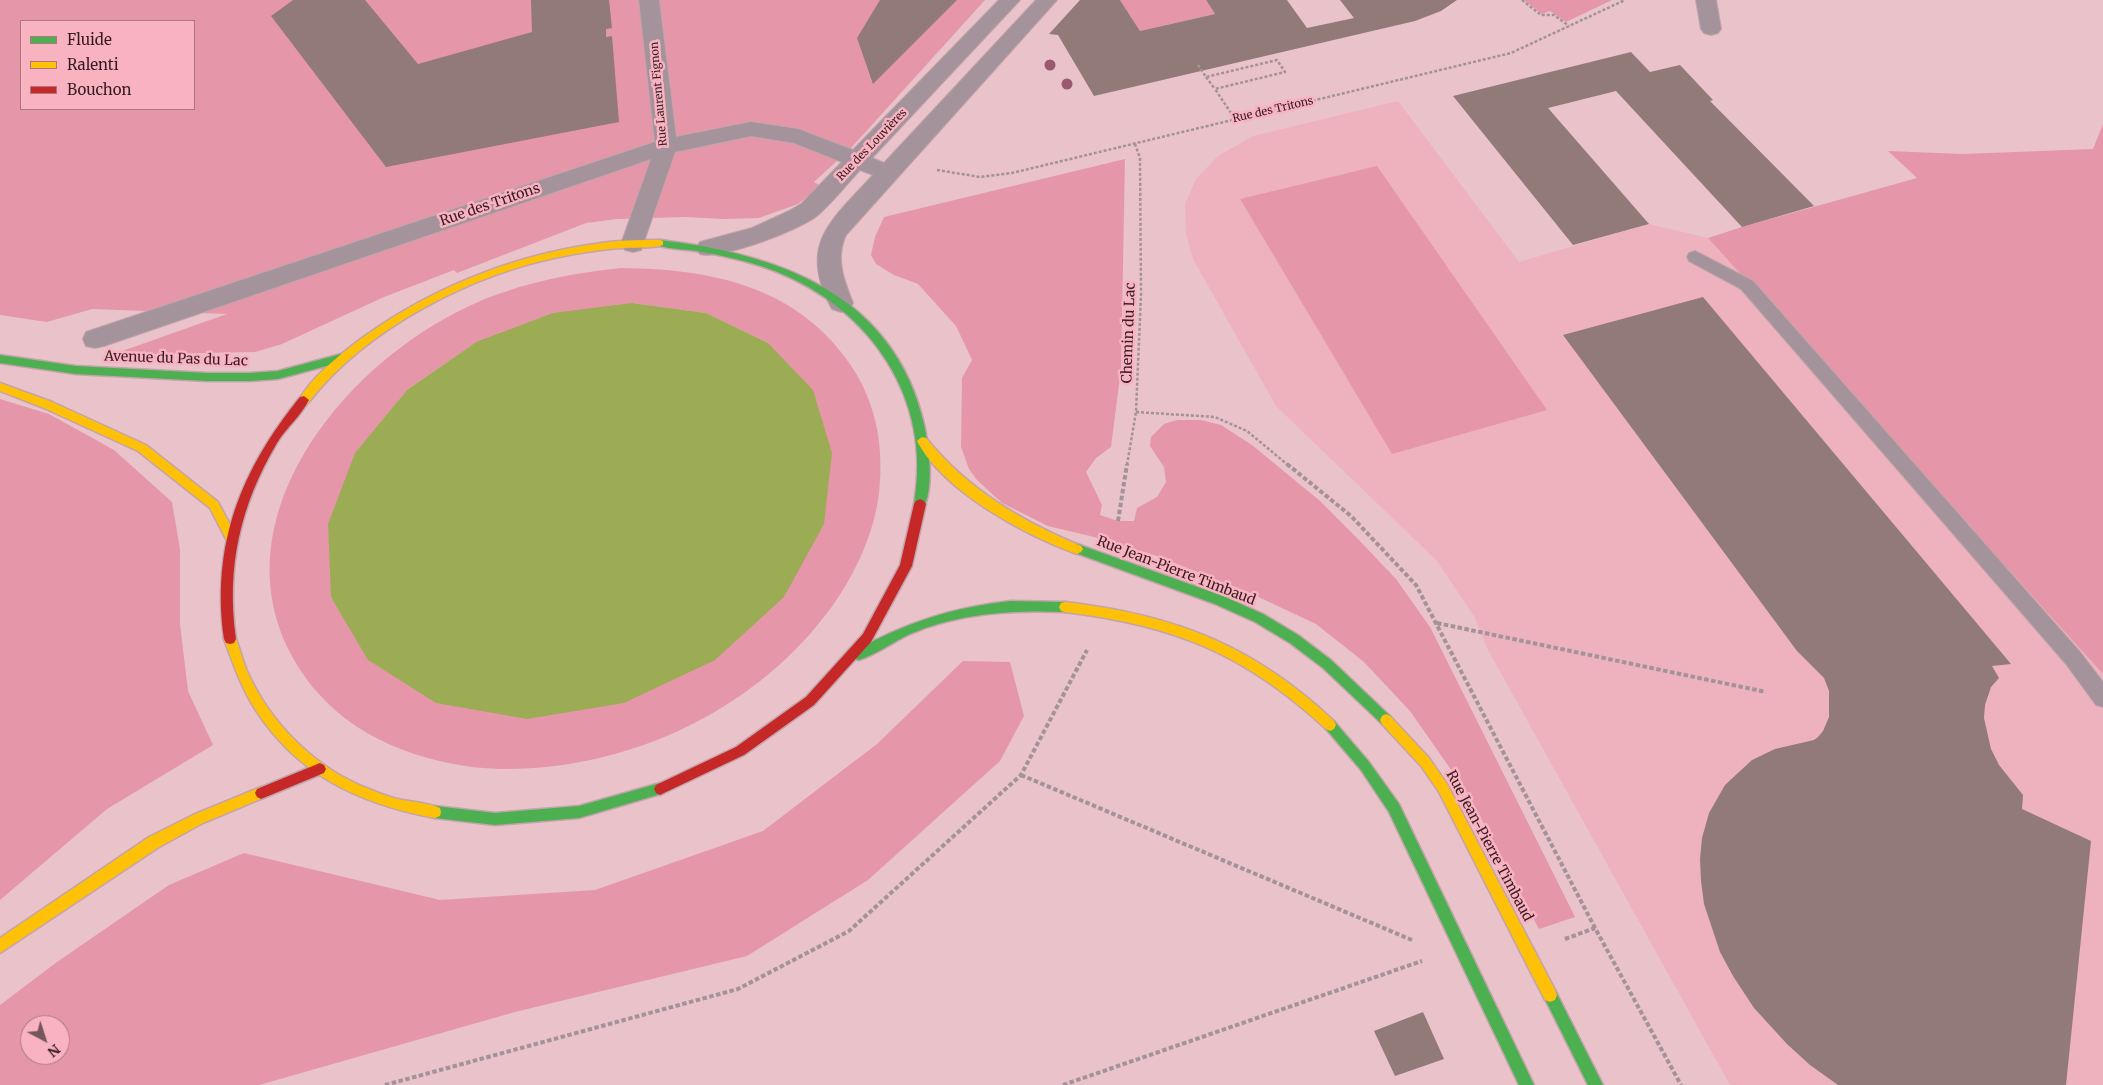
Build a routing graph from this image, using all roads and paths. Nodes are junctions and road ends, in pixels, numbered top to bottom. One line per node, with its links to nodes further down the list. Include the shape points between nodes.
1 (649, 0): 14 (street, Rue Laurent Fignon)
2 (1010, 0): 15 (street, Rue des Louvières)
3 (1047, 0): 17 (street)
4 (1522, 0): 7 (path, via 1541,16 1554,15)
5 (1625, 0): 7 (path, Rue des Tritons)
6 (1706, 0): 8 (street)
7 (1570, 26): 12 (path, Rue des Tritons, via 1511,53)
8 (1711, 29)
9 (1198, 65): 10 (path)
10 (1206, 77): 11 (path); 11 (path, via 1277,60 1285,72)
11 (1215, 89): 12 (path)
12 (1235, 119): 13 (path, Rue des Tritons)
13 (1135, 144): 16 (path, Rue des Tritons, via 996,176 963,175); 26 (path, Chemin du Lac, via 1140,158)
14 (666, 146): 15 (street, Rue des Tritons, via 751,128 798,136); 18 (street, Rue Laurent Fignon); 22 (street, Rue des Tritons)
15 (858, 160): 17 (street, Rue des Tritons); 19 (street, Rue des Louvières, via 809,210 795,219 751,237)
16 (933, 168)
17 (888, 173): 21 (street, via 830,242 829,269)
18 (633, 244): 19 (main road); 23 (main road, via 558,253 473,279 401,317)
19 (708, 248): 21 (main road, via 782,269)
20 (1695, 257): 34 (lane, via 1747,286 2073,658)
21 (841, 303): 27 (main road, via 876,337 900,372 912,398)
22 (95, 339)
23 (349, 355): 24 (main road, Avenue du Pas du Lac, via 278,375 250,377 76,370); 29 (main road, via 304,399 267,449 244,496)
24 (0, 359)
25 (0, 387): 29 (main road, via 142,448 214,505)
26 (1136, 412): 28 (path, Chemin du Lac); 30 (path, via 1216,416 1247,431 1351,516 1416,585)
27 (922, 441): 32 (main road, via 925,472 922,504 910,553 888,603); 45 (main road, Rue Jean-Pierre Timbaud, via 952,476 1003,513 1062,544 1210,597 1258,618 1297,641 1350,683 1435,776)
28 (1118, 521)
29 (231, 538): 35 (main road, via 224,596 236,661 249,691 268,720)
30 (1436, 622): 33 (path); 46 (path, via 1595,928)
31 (1087, 650): 36 (path)
32 (842, 668): 35 (main road, via 778,726 720,763 634,800 588,811 519,819 452,817 410,809 371,796); 44 (main road, via 895,632 929,620 1007,606 1046,605 1115,612 1154,622 1236,655 1280,681 1316,711 1349,746 1386,796)
33 (1766, 692)
34 (2103, 698)
35 (320, 769): 37 (main road, via 198,819 154,842)
36 (1020, 775): 38 (path, via 1412,939); 42 (path, via 850,931 738,989)
37 (0, 946)
38 (1415, 946)
39 (1418, 954): 40 (path)
40 (1422, 961): 41 (path); 43 (path)
41 (1426, 969)
42 (385, 1085)
43 (1064, 1085)
44 (1527, 1085)
45 (1596, 1085)
46 (1681, 1085)

